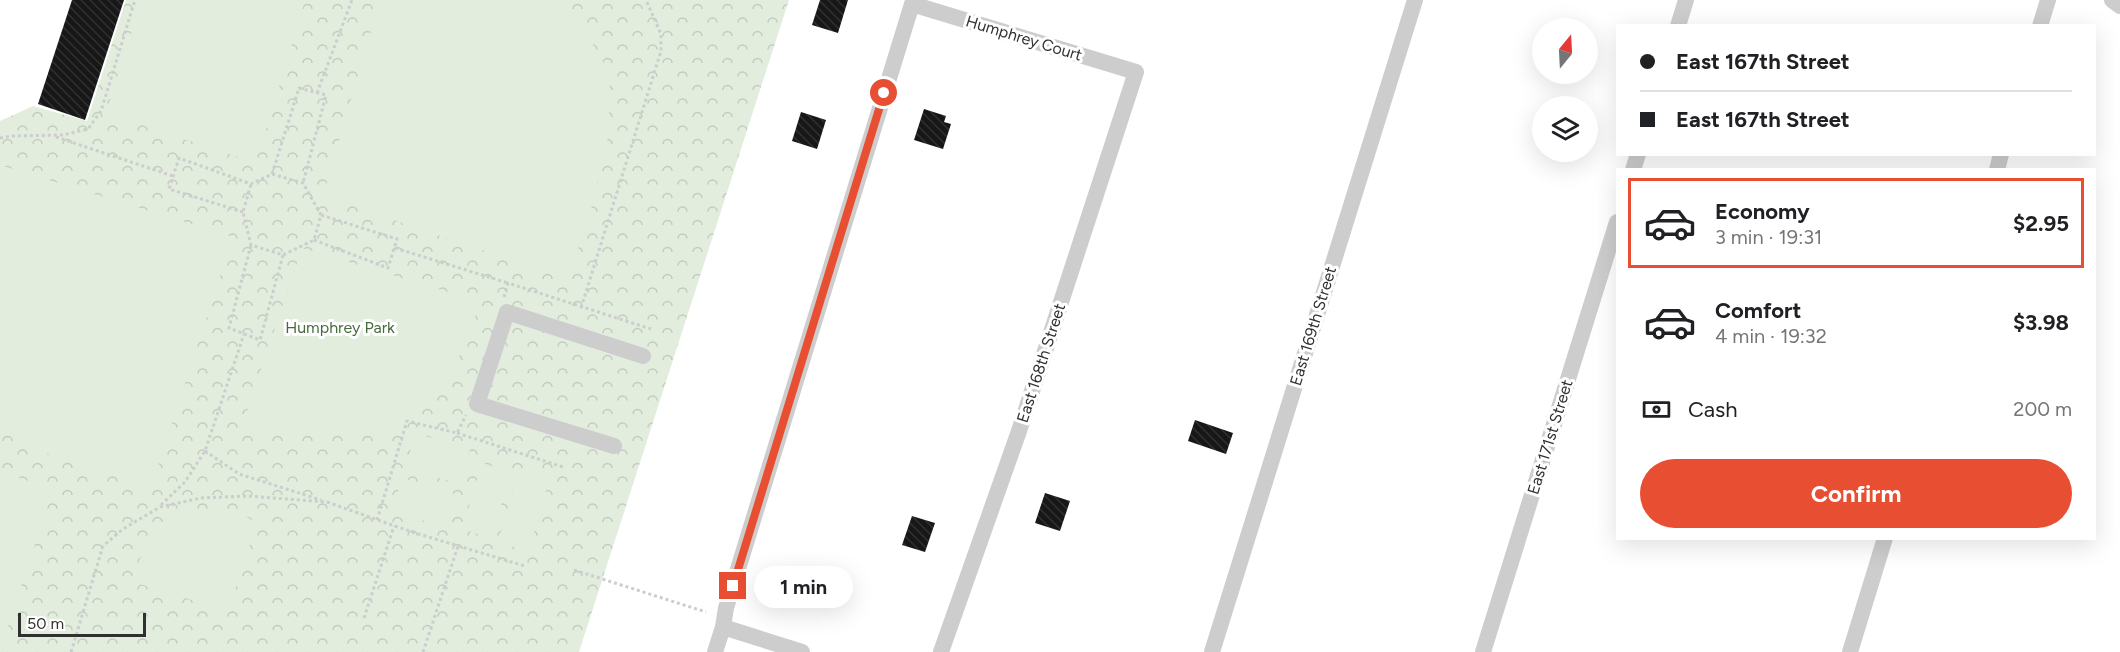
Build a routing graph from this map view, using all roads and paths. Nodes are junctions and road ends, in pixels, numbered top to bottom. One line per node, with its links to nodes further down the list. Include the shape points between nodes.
1 (135, 0): 13 (path, via 101,111 88,129)
2 (352, 0): 12 (path)
3 (646, 0): 27 (path, via 661,34 661,51)
4 (1415, 0): 49 (street, East 169th Street)
5 (1686, 0): 9 (street)
6 (2048, 0): 10 (street)
7 (2112, 0): 8 (street)
8 (2120, 6)
9 (1679, 24)
10 (2041, 24)
11 (1136, 72): 43 (street, Humphrey Court, via 912,4); 48 (street, East 168th Street, via 1019,431)
12 (317, 93): 15 (path, via 299,88); 17 (path, via 326,95)
13 (51, 135): 14 (path); 16 (path)
14 (0, 138)
15 (272, 174): 17 (path); 18 (path)
16 (173, 176): 18 (path, via 179,158); 19 (path, via 169,189)
17 (303, 183): 20 (path)
18 (251, 184): 19 (path)
19 (243, 212): 23 (path)
20 (321, 214): 22 (path); 24 (path, via 398,239)
21 (1616, 225): 50 (street, East 171st Street)
22 (314, 240): 24 (path, via 388,268); 25 (path)
23 (251, 245): 25 (path); 28 (path, via 229,328)
24 (394, 248): 26 (path)
25 (283, 255): 28 (path, via 260,340)
26 (508, 283)
27 (581, 308)
28 (244, 334): 32 (path)
29 (643, 356): 31 (street, via 507,312 477,404)
30 (457, 433): 33 (path)
31 (614, 446)
32 (205, 451): 34 (path, via 239,474); 35 (path, via 185,482)
33 (563, 467)
34 (327, 502): 35 (path, via 247,496 201,498); 36 (path)
35 (160, 507): 44 (path, via 103,546)
36 (394, 526): 38 (path); 42 (path)
37 (1884, 540): 51 (street)
38 (458, 546): 39 (path); 45 (path)
39 (525, 566)
40 (574, 570): 41 (path)
41 (706, 612)
42 (364, 618)
43 (723, 627): 46 (street); 47 (street)
44 (71, 652)
45 (423, 652)
46 (715, 652)
47 (802, 652)
48 (941, 652)
49 (1212, 652)
50 (1483, 652)
51 (1850, 652)

